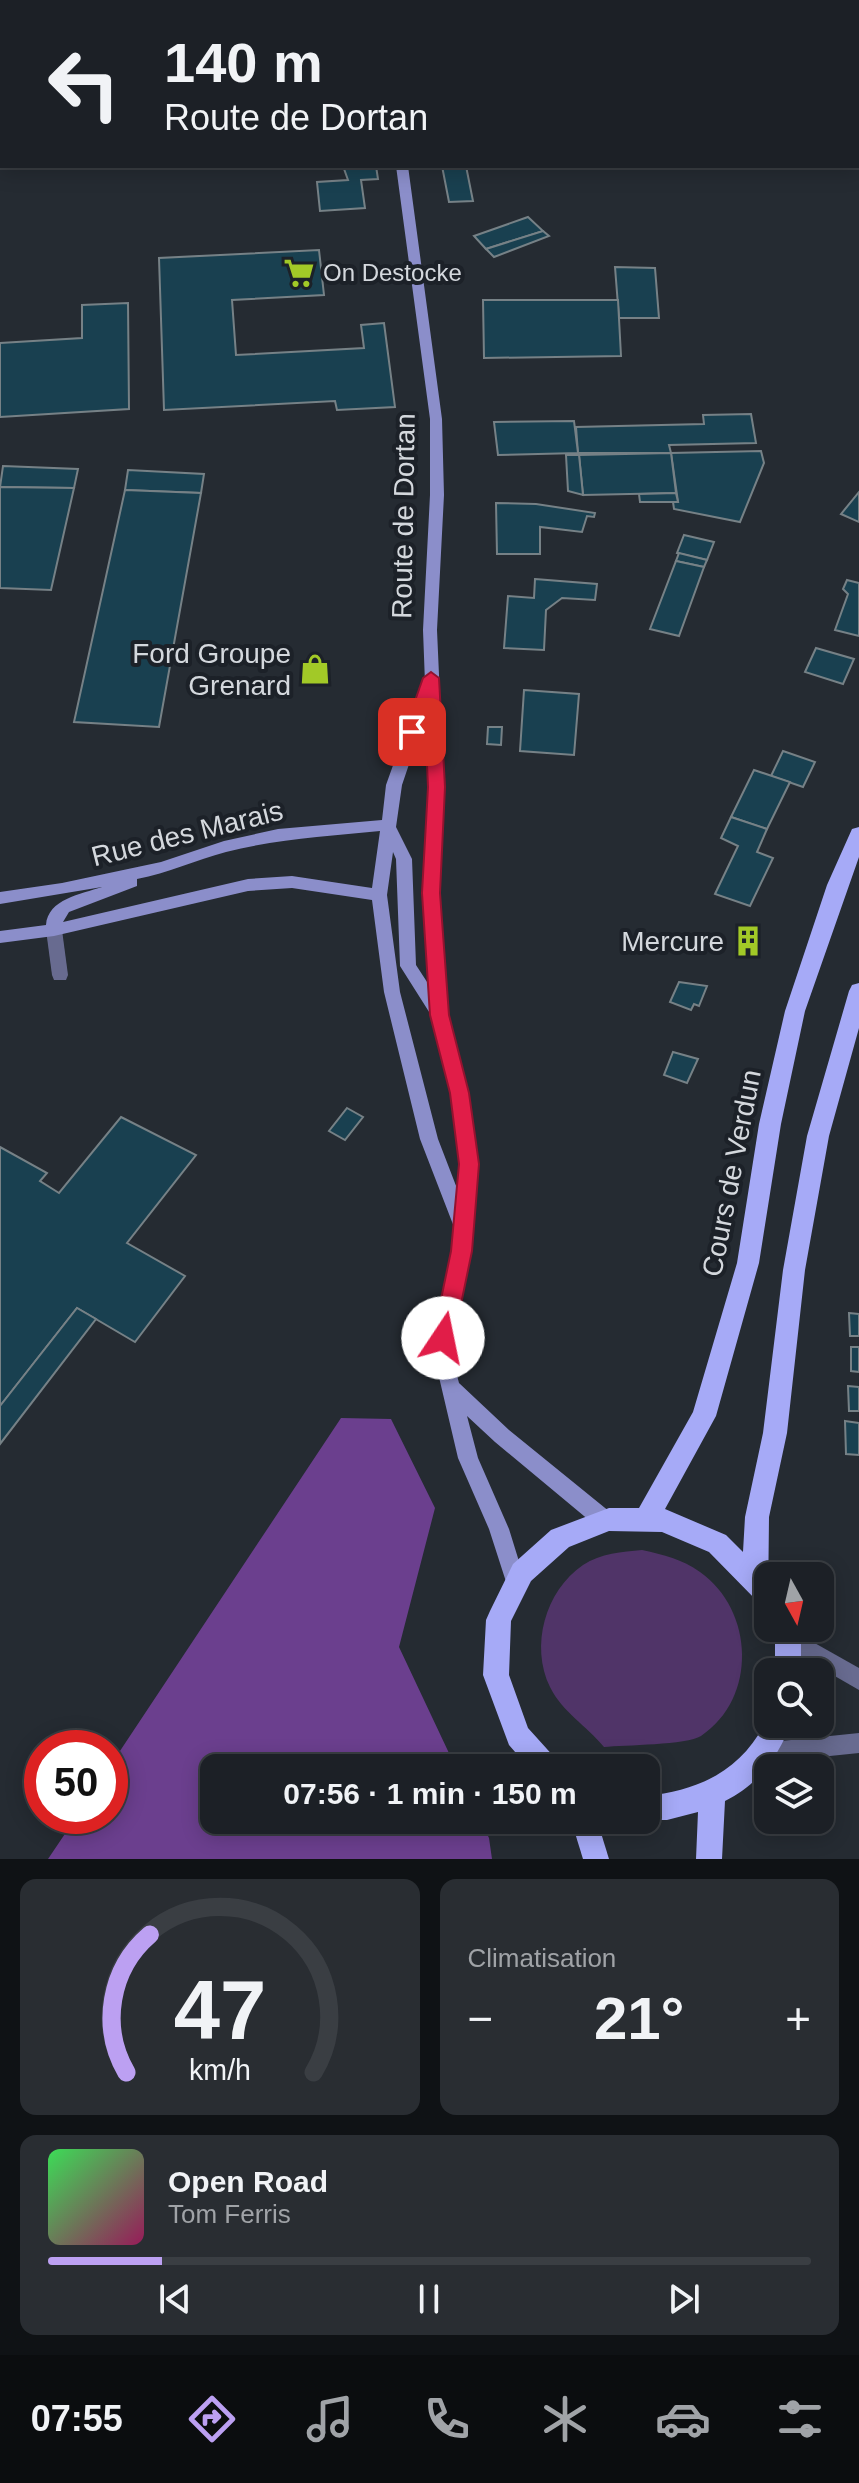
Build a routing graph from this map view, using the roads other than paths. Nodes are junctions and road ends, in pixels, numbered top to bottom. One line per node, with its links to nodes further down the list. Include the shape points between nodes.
1 (402, 168): 2 (main road, Route de Dortan, via 436,419)
2 (431, 678): 3 (main road, Route de Dortan, via 394,785); 12 (main road, Route de Dortan, via 436,787 431,893)
3 (387, 825): 5 (main road, Rue des Marais, via 278,835); 6 (main road, Route de Dortan); 12 (main road, via 404,859 408,966)
4 (859, 834): 15 (main road, Cours de Verdun, via 795,1011 748,1263 704,1416)
5 (162, 868): 7 (main road, Rue des Marais); 8 (main road, via 63,908 55,916)
6 (379, 895): 8 (main road, via 292,882 248,885); 13 (main road, Route de Dortan, via 396,1007 429,1139)
7 (0, 898)
8 (54, 930): 9 (main road); 10 (lane)
9 (0, 937)
10 (60, 975)
11 (859, 991): 17 (main road, via 818,1136 796,1255 775,1433 757,1517)
12 (439, 1015): 13 (main road, Route de Dortan, via 460,1093 469,1164)
13 (463, 1230): 14 (main road, Route de Dortan, via 443,1338)
14 (449, 1386): 16 (main road); 19 (main road, Route de Dortan, via 468,1458)
15 (647, 1517): 16 (main road); 18 (main road, via 687,1526 712,1539)
16 (603, 1519): 19 (main road, via 555,1540 534,1557)
17 (760, 1562)
18 (754, 1578)
19 (516, 1584): 25 (main road, via 496,1637 498,1687 519,1737)
20 (800, 1642): 21 (lane)
21 (859, 1680)
22 (770, 1738): 24 (main road)
23 (859, 1743): 24 (lane)
24 (762, 1753): 26 (main road, via 743,1775)
25 (534, 1754)
26 (712, 1796): 27 (main road); 30 (main road)
27 (660, 1809)
28 (588, 1834): 29 (main road)
29 (596, 1859)
30 (709, 1859)

